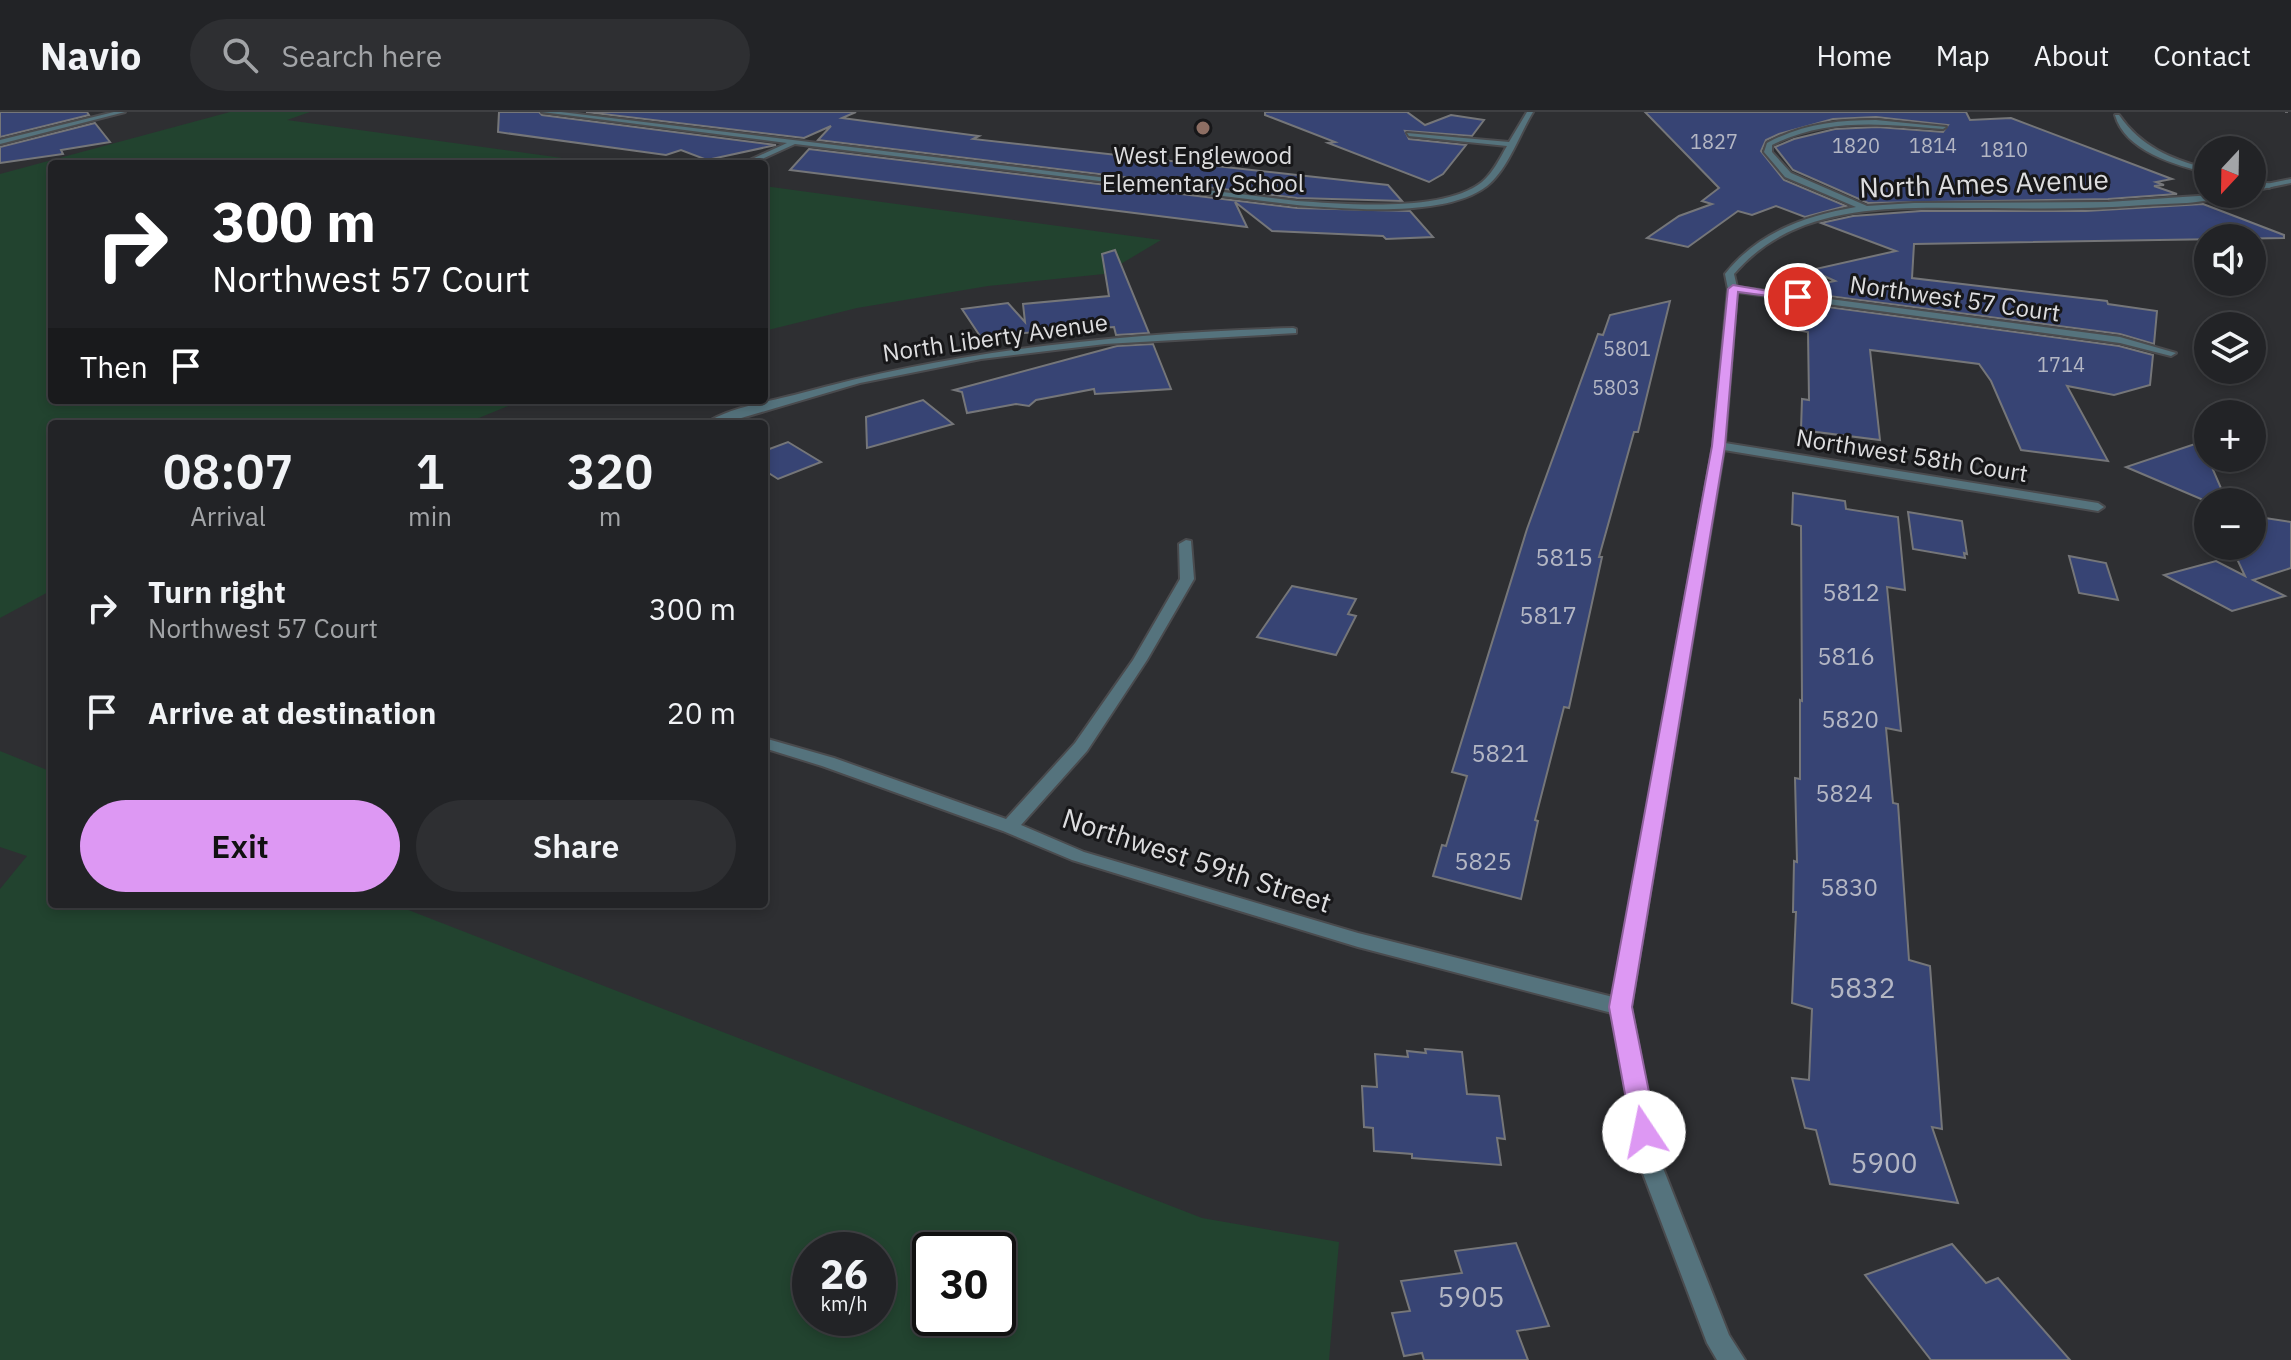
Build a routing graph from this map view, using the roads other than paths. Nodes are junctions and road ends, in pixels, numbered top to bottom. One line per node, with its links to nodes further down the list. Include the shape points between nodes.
1 (122, 112): 9 (street)
2 (545, 112): 6 (street)
3 (621, 112): 6 (street)
4 (1530, 112): 11 (street)
5 (2117, 116): 13 (street, via 2128,136 2154,153)
6 (603, 119): 10 (street)
7 (1943, 127): 19 (street, via 1835,123 1791,131 1769,144 1768,152 1788,175)
8 (1409, 134): 11 (street)
9 (0, 142)
10 (794, 143): 11 (street, via 1363,207 1426,203 1473,191 1486,183); 12 (street)
11 (1509, 144)
12 (754, 160)
13 (2194, 166)
14 (2291, 181): 16 (street)
15 (2266, 185): 16 (street)
16 (2269, 186): 17 (street)
17 (2266, 187)
18 (2194, 197): 19 (street, North Ames Avenue, via 2122,205)
19 (1867, 209): 20 (street, North Ames Avenue, via 1787,228 1761,243 1729,274)
20 (1733, 289): 22 (street, Northwest 57 Court, via 2120,340); 24 (street, North Ames Avenue)
21 (1293, 331): 23 (street, North Liberty Avenue, via 1096,339 986,354 870,375)
22 (2171, 353)
23 (724, 420)
24 (1719, 446): 25 (street, Northwest 58th Court); 29 (street, North Ames Avenue)
25 (2098, 507)
26 (1186, 544): 28 (street, via 1187,579 1140,660 1081,747)
27 (768, 744): 28 (street, Northwest 59th Street)
28 (1009, 827): 29 (street, Northwest 59th Street, via 1078,856 1358,940)
29 (1621, 1007): 30 (street, North Ames Avenue, via 1650,1163 1720,1343)
30 (1732, 1360)

